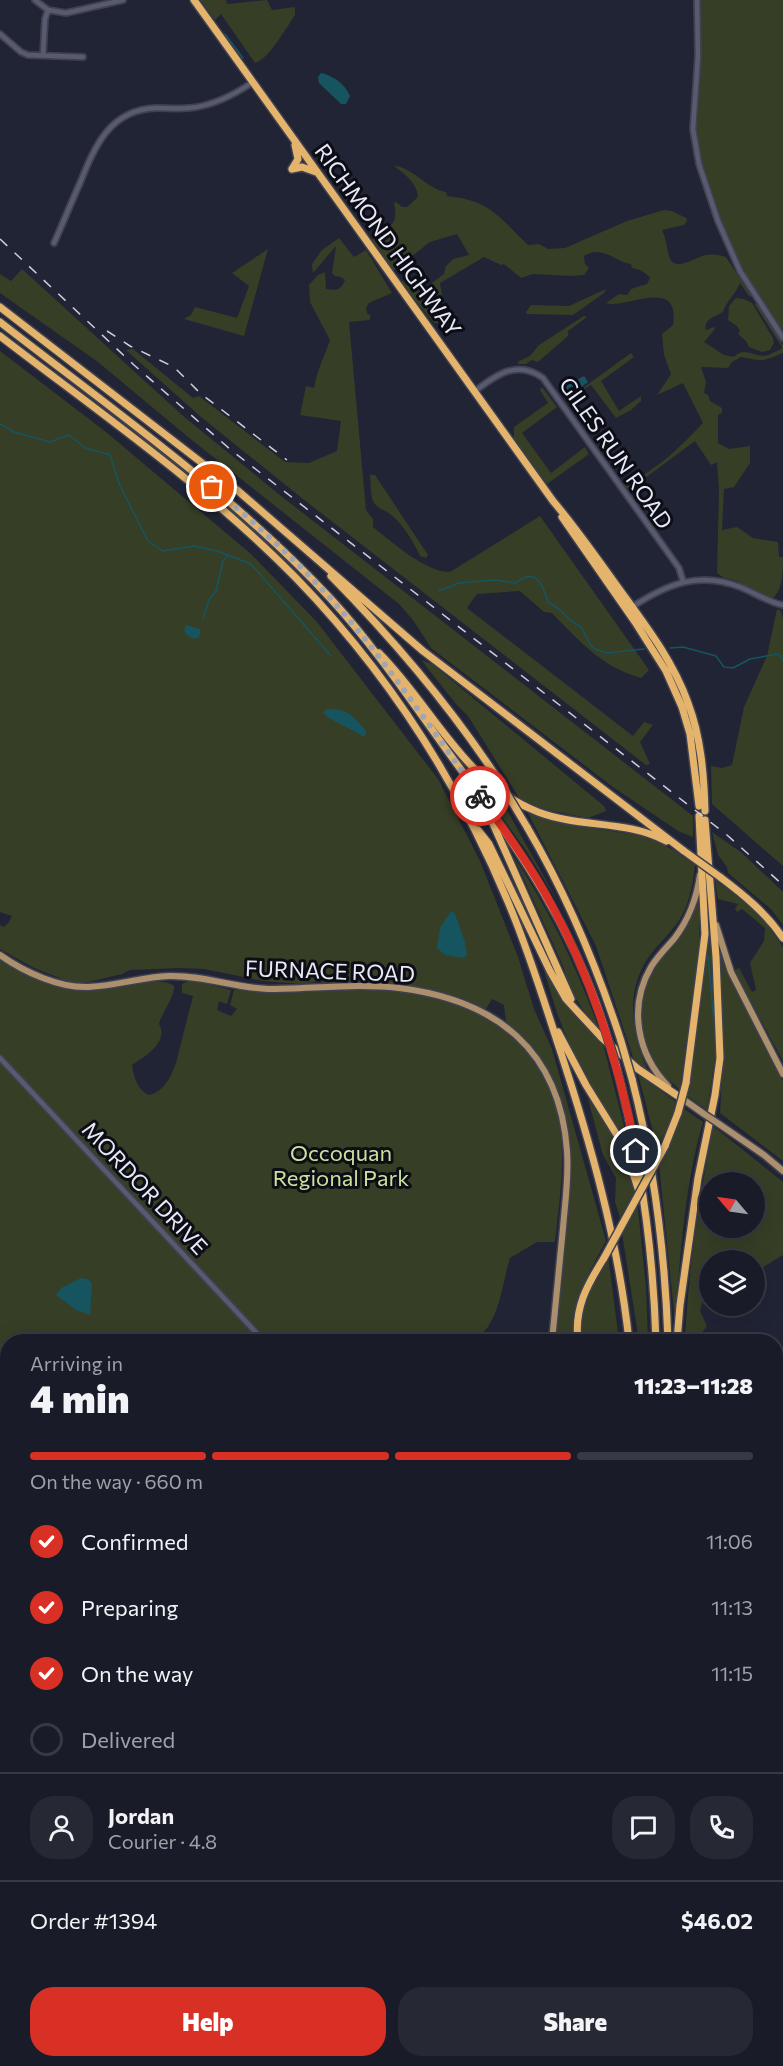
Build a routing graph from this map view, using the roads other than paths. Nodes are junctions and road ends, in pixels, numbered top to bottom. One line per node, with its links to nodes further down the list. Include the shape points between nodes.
1 (35, 0): 5 (street)
2 (123, 0): 5 (street, via 66,13)
3 (194, 0): 9 (highway, RICHMOND HIGHWAY)
4 (697, 0): 16 (street, via 693,129 699,165 735,260)
5 (48, 10): 7 (street)
6 (0, 34): 7 (street, via 24,54)
7 (44, 55): 8 (street)
8 (83, 57)
9 (253, 82): 10 (highway, RICHMOND HIGHWAY); 12 (street, via 203,106 146,109 116,122 95,147)
10 (292, 137): 11 (highway, RICHMOND HIGHWAY); 11 (highway, via 298,157 292,169 304,167)
11 (318, 173): 17 (highway, RICHMOND HIGHWAY)
12 (54, 243)
13 (0, 307): 18 (highway, via 217,474)
14 (0, 322): 22 (highway, via 237,508 297,564)
15 (0, 336): 25 (highway, via 208,497 298,580 392,693)
16 (783, 338)
17 (475, 391): 19 (street, GILES RUN ROAD, via 510,370 527,370 543,378 679,568); 21 (highway, RICHMOND HIGHWAY, via 574,536)
18 (302, 547): 26 (highway, via 423,651); 43 (highway, bridge, via 404,655 458,722 527,827 579,928 621,1041 650,1155 664,1263)
19 (683, 581): 20 (street, via 728,583); 21 (street)
20 (783, 605)
21 (630, 609): 24 (highway, RICHMOND HIGHWAY, via 681,707 690,734)
22 (357, 630): 23 (highway); 26 (highway, via 406,682 470,766 497,790 543,814 640,830)
23 (477, 792): 32 (highway, via 502,840 566,990); 37 (highway, bridge, via 551,903 578,959 616,1065)
24 (702, 813): 27 (highway, RICHMOND HIGHWAY); 28 (highway, RICHMOND HIGHWAY)
25 (470, 821): 31 (highway, via 518,926); 32 (highway, via 489,844 554,980)
26 (684, 851): 29 (highway, bridge, via 760,909)
27 (701, 873): 35 (main road, RICHMOND HIGHWAY, via 689,913 650,969 639,1004 639,1034 647,1058); 40 (highway, bridge, via 704,941 686,1083 678,1113 665,1146 582,1298)
28 (712, 908): 34 (main road, RICHMOND HIGHWAY, via 726,959); 44 (highway, via 719,1071 698,1178)
29 (783, 938)
30 (0, 955): 39 (main road, FURNACE ROAD, via 34,973 75,986 177,976 255,988 410,990 464,1005 504,1024 541,1063 566,1137 567,1184)
31 (547, 1011): 37 (highway, via 625,1149); 41 (highway, via 602,1188)
32 (593, 1030): 35 (highway, via 638,1069)
33 (0, 1058): 38 (street, MORDOR DRIVE)
34 (783, 1074)
35 (678, 1096): 36 (main road, RICHMOND HIGHWAY, bridge)
36 (783, 1171)
37 (648, 1222): 42 (highway)
38 (257, 1334)
39 (553, 1334)
40 (578, 1334)
41 (628, 1334)
42 (656, 1334)
43 (668, 1334)
44 (678, 1334)

